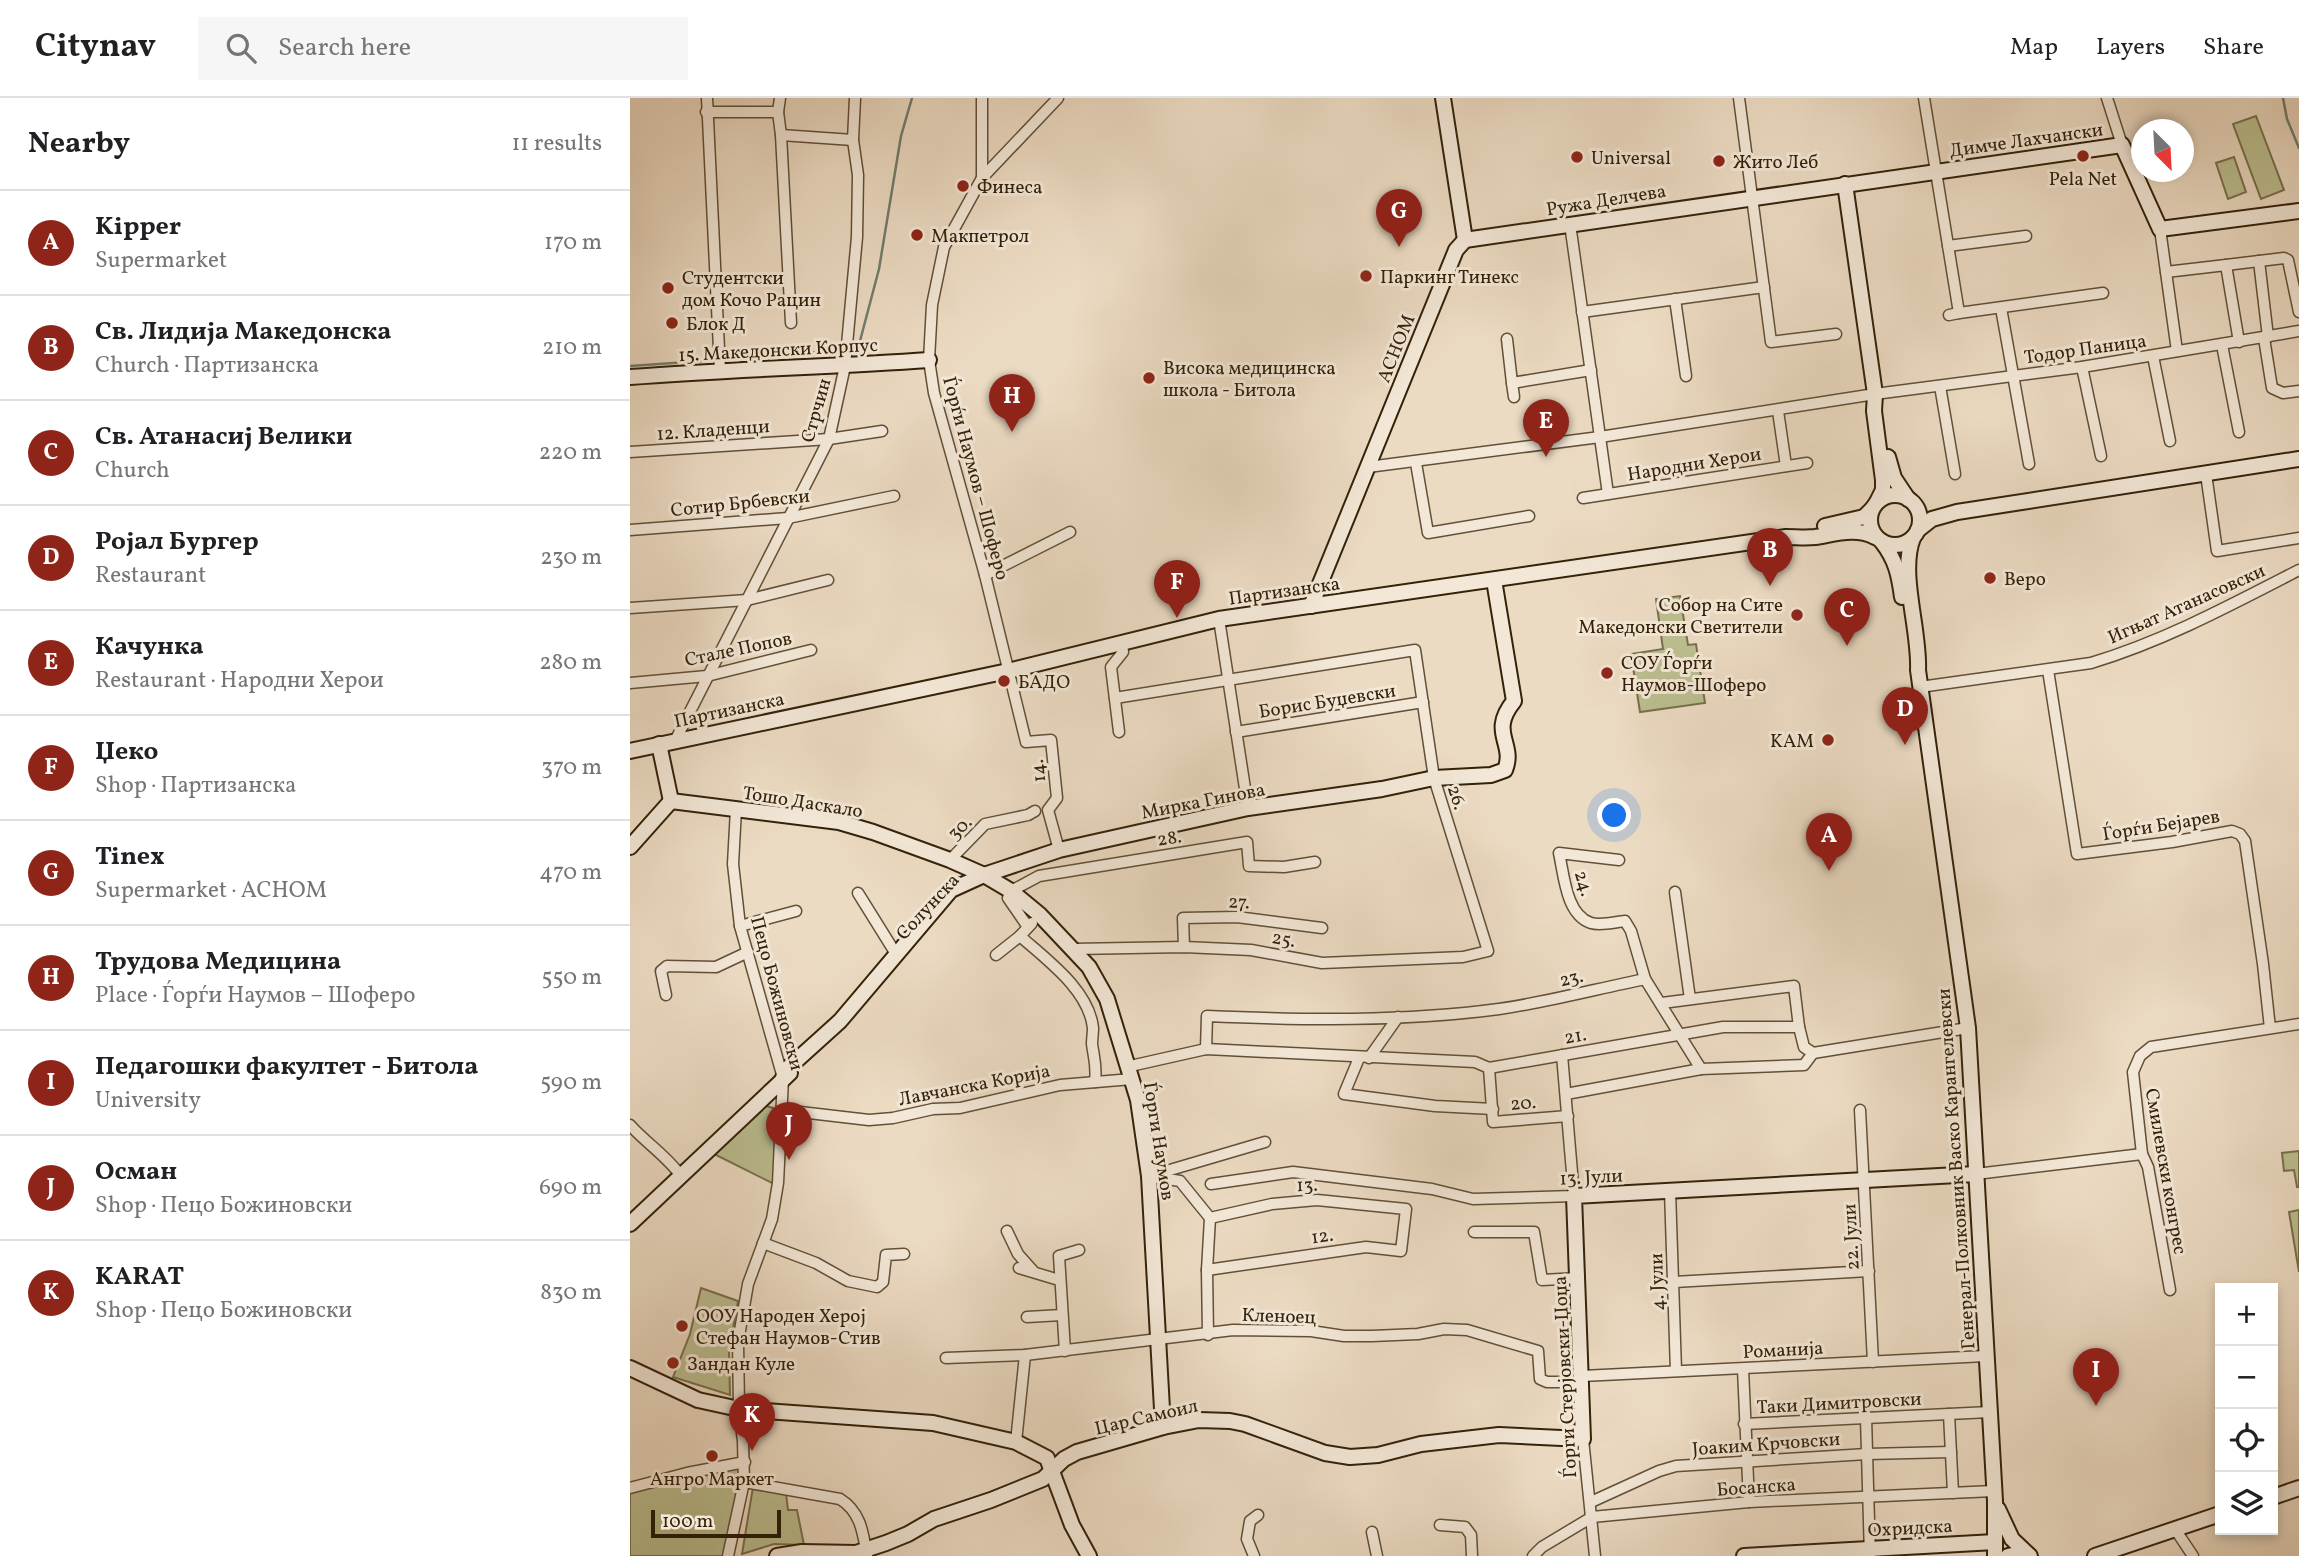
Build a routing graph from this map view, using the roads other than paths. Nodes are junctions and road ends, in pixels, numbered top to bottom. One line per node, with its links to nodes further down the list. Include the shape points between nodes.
1 (707, 98): 11 (street)
2 (780, 98): 10 (street)
3 (855, 98): 13 (street, Стрчин)
4 (982, 98): 16 (street)
5 (1058, 98): 16 (street)
6 (1443, 98): 23 (street)
7 (1739, 98): 18 (street)
8 (1924, 98): 15 (street, Димче Лахчански)
9 (2107, 98): 14 (street, Димче Лахчански)
10 (778, 112): 11 (street); 12 (street)
11 (706, 113): 46 (street)
12 (782, 135): 13 (street); 34 (street)
13 (853, 139): 44 (street, Стрчин, via 858,175 857,237)
14 (2122, 145): 15 (street, Димче Лахчански); 21 (street, Димче Лахчански)
15 (1936, 171): 17 (street, Димче Лахчански); 24 (street, Димче Лахчански)
16 (982, 178): 43 (street, Ѓорѓи Наумов – Шоферо, via 944,247 932,305)
17 (1845, 184): 18 (street, Ружа Делчева); 54 (street, Генерал-Полковник Васко Карангелевски)
18 (1752, 197): 20 (street, Ружа Делчева); 28 (street)
19 (2299, 211): 21 (street)
20 (1570, 224): 23 (street, Ружа Делчева); 32 (street)
21 (2160, 229): 27 (street, Димче Лахчански)
22 (2026, 236): 24 (street)
23 (1465, 240): 69 (street, АСНОМ, via 1456,250)
24 (1948, 246): 31 (street, Димче Лахчански, via 1954,314)
25 (2259, 261): 26 (street); 33 (street, via 2288,260); 37 (street)
26 (2225, 265): 27 (street); 39 (street)
27 (2166, 272): 41 (street, Димче Лахчански)
28 (1764, 287): 30 (street); 36 (street, via 1771,342)
29 (2103, 293): 31 (street, Димче Лахчански)
30 (1675, 299): 32 (street); 48 (street)
31 (2001, 308): 49 (street)
32 (1583, 312): 47 (street)
33 (2299, 312)
34 (791, 323)
35 (2299, 331): 37 (street, Тодор Паница)
36 (1836, 334)
37 (2266, 338): 39 (street, Тодор Паница); 53 (street, via 2273,388 2283,393)
38 (1507, 339): 51 (street)
39 (2239, 342): 40 (street, Тодор Паница)
40 (2222, 345): 41 (street, Тодор Паница); 58 (street)
41 (2177, 351): 42 (street, Тодор Паница)
42 (2153, 356): 45 (street, Тодор Паница); 61 (street)
43 (929, 360): 44 (street, 15. Македонски Корпус); 87 (street, Ѓорѓи Наумов – Шоферо, via 933,393)
44 (845, 366): 46 (street, 15. Македонски Корпус); 60 (street, Стрчин)
45 (2081, 367): 49 (street, Тодор Паница); 63 (street)
46 (720, 370): 50 (street, 15. Македонски Корпус)
47 (1591, 370): 51 (street); 59 (street)
48 (1686, 376)
49 (2012, 376): 52 (street, Тодор Паница); 67 (street)
50 (630, 377)
51 (1513, 383): 55 (street)
52 (1940, 386): 54 (street, Тодор Паница); 70 (street)
53 (2299, 391)
54 (1875, 394): 56 (street, Народни Херои); 75 (street, Генерал-Полковник Васко Карангелевски, via 1890,468); 76 (street, Генерал-Полковник Васко Карангелевски, via 1883,480)
55 (1514, 397)
56 (1779, 411): 59 (street, Народни Херои); 68 (street, Народни Херои)
57 (882, 431): 60 (street, 12. Кладенци)
58 (2239, 432)
59 (1600, 437): 65 (street, Народни Херои); 72 (street, Народни Херои)
60 (829, 439): 62 (street, 12. Кладенци); 79 (street, Стрчин)
61 (2170, 441)
62 (630, 452)
63 (2101, 456)
64 (2299, 459): 71 (street)
65 (1416, 463): 69 (street, Народни Херои); 78 (street, via 1428,533)
66 (1807, 463): 68 (street, Народни Херои)
67 (2029, 464)
68 (1786, 466): 72 (street, Народни Херои)
69 (1368, 467): 91 (street, АСНОМ)
70 (1955, 474)
71 (2206, 474): 77 (street); 84 (street, Игњат Атанасовски, via 2217,551)
72 (1608, 494): 74 (street, Народни Херои)
73 (894, 496): 79 (street, Сотир Брбевски)
74 (1583, 498)
75 (1911, 501): 76 (street, via 1892,495); 77 (street, via 1932,510); 82 (street, Генерал-Полковник Васко Карангелевски, via 1920,517)
76 (1875, 506): 83 (street, Партизанска, via 1864,517); 85 (street, Генерал-Полковник Васко Карангелевски, via 1870,523)
77 (1998, 506): 82 (street, via 1933,519)
78 (1529, 516)
79 (788, 518): 80 (street, Сотир Брбевски); 90 (street, Стрчин)
80 (630, 530)
81 (1070, 532): 87 (street)
82 (1916, 534): 85 (street, via 1898,545); 96 (street, Генерал-Полковник Васко Карангелевски, via 1908,551 1908,566)
83 (1786, 537): 85 (street, Партизанска, via 1866,532); 89 (street, Партизанска)
84 (2299, 538)
85 (1879, 539): 96 (street, Генерал-Полковник Васко Карангелевски, via 1898,568 1910,651)
86 (2299, 570): 97 (street, Игњат Атанасовски, via 2132,650)
87 (985, 575): 98 (street, Ѓорѓи Наумов – Шоферо)
88 (828, 580): 90 (street)
89 (1494, 580): 91 (street, Партизанска); 110 (street, Мирка Гинова, via 1514,701 1501,724 1507,763 1499,774)
90 (747, 600): 92 (street); 99 (street, Стрчин)
91 (1311, 606): 93 (street, Партизанска)
92 (630, 608)
93 (1219, 620): 94 (street, Партизанска); 100 (street)
94 (1122, 643): 98 (street, Партизанска); 103 (street, via 1123,652 1111,667)
95 (811, 650): 99 (street, Стале Попов)
96 (1918, 670): 102 (street, Генерал-Полковник Васко Карангелевски)
97 (2048, 670): 102 (street, Игњат Атанасовски); 143 (street, Ѓорѓи Бејарев, via 2077,854 2232,831 2245,841)
98 (1008, 671): 107 (street, Партизанска); 116 (street, 14., via 1026,742 1051,740 1057,798 1048,810)
99 (707, 676): 101 (street, Стале Попов); 107 (street, Стрчин)
100 (1227, 680): 103 (street); 104 (street, 26., via 1415,650); 106 (street)
101 (630, 683)
102 (1920, 687): 144 (street, Генерал-Полковник Васко Карангелевски)
103 (1115, 698): 105 (street)
104 (1423, 702): 106 (street, Борис Буџевски); 110 (street, 26.)
105 (1119, 732)
106 (1236, 732): 112 (street)
107 (675, 741): 108 (street, Партизанска)
108 (659, 744): 109 (street, Партизанска); 111 (street)
109 (630, 751)
110 (1434, 778): 112 (street, Мирка Гинова); 132 (street, 26.)
111 (671, 801): 113 (street, Тошо Даскало); 115 (street)
112 (1248, 808): 116 (street, Мирка Гинова)
113 (736, 809): 117 (street, Тошо Даскало, via 839,822); 126 (street, Пецо Божиновски, via 733,864)
114 (1035, 811): 117 (street, 30., via 985,824)
115 (630, 847)
116 (1059, 850): 120 (street, Мирка Гинова)
117 (950, 860): 120 (street, Тошо Даскало)
118 (1619, 860): 136 (street, 24., via 1559,853 1571,902 1580,917 1594,924 1625,921)
119 (1315, 862): 121 (street, 28., via 1249,866 1247,842 1039,876)
120 (984, 875): 121 (street, Ѓорги Наумов); 134 (street, Солунска, via 951,890); 153 (street, Солунска, via 958,896 845,1028)
121 (1011, 891): 125 (street, Ѓорги Наумов); 127 (street, via 1008,898)
122 (1675, 892): 138 (street)
123 (858, 893): 134 (street)
124 (796, 911): 126 (street)
125 (1040, 915): 127 (street); 131 (street, Ѓорги Наумов)
126 (740, 926): 133 (street, Пецо Божиновски)
127 (1028, 927): 129 (street)
128 (1322, 928): 130 (street, 27., via 1237,917 1183,918)
129 (1020, 936): 135 (street); 154 (street, via 1085,1003 1093,1026)
130 (1184, 947): 131 (street, 25.); 132 (street, 25., via 1251,950 1322,963 1463,957)
131 (1074, 949): 152 (street, Ѓорги Наумов, via 1107,999)
132 (1488, 951)
133 (748, 952): 137 (street, via 716,967 667,966 661,971); 153 (street, Пецо Божиновски)
134 (896, 954): 153 (street, Солунска, via 840,1021 788,1068)
135 (996, 955)
136 (1645, 979): 139 (street); 140 (street, 23., via 1497,1009)
137 (666, 995)
138 (1690, 999): 139 (street); 142 (street, via 1794,986)
139 (1662, 1003): 145 (street)
140 (1398, 1017): 146 (street, 23., via 1207,1016); 149 (street)
141 (2299, 1024): 143 (street, Смилевски конгрес)
142 (1799, 1027): 145 (street, 21., via 1723,1027); 147 (street, via 1804,1047)
143 (2270, 1027): 163 (street, Смилевски конгрес, via 2151,1047 2140,1056 2133,1072)
144 (1968, 1028): 147 (street); 164 (street, Генерал-Полковник Васко Карангелевски)
145 (1678, 1035): 148 (street, 21.); 151 (street)
146 (1206, 1049): 149 (street, 21.); 152 (street, 21.)
147 (1813, 1053): 151 (street, via 1804,1065)
148 (1562, 1055): 150 (street, 21.); 155 (street)
149 (1364, 1058): 150 (street, 21., via 1475,1062); 158 (street, via 1344,1094)
150 (1489, 1068): 158 (street, 20.)
151 (1701, 1069): 155 (street)
152 (1129, 1073): 154 (street, Лавчанска Корија); 166 (street, Ѓорги Наумов, via 1138,1100)
153 (783, 1078): 156 (street, Солунска); 157 (street, Пецо Божиновски)
154 (1095, 1082): 157 (street, Лавчанска Корија, via 893,1118)
155 (1566, 1094): 160 (street)
156 (761, 1099): 157 (street, Лавчанска Корија); 165 (street, Солунска)
157 (783, 1108): 176 (street, Пецо Божиновски, via 778,1183)
158 (1493, 1109): 160 (street, 20., via 1493,1122)
159 (1860, 1110): 167 (street, 22. Јули)
160 (1568, 1116): 170 (street)
161 (630, 1125): 165 (street)
162 (1265, 1142): 166 (street)
163 (2142, 1154): 164 (street); 186 (street, Смилевски конгрес)
164 (1976, 1174): 167 (street, 13. Јули); 193 (street, Генерал-Полковник Васко Карангелевски)
165 (681, 1176): 173 (street, Солунска)
166 (1149, 1176): 172 (street, via 1180,1181); 190 (street, Ѓорги Наумов)
167 (1865, 1181): 169 (street, 13. Јули); 181 (street, 22. Јули)
168 (1211, 1184): 170 (street, 13. Јули, via 1293,1172 1432,1189 1473,1199)
169 (1670, 1191): 170 (street, 13. Јули); 185 (street, 4. Јули)
170 (1574, 1196): 183 (street, Ѓорги Стерјовски-Џоџа)
171 (1406, 1209): 172 (street, 13., via 1317,1200 1272,1203); 180 (street, 12., via 1401,1251 1366,1247)
172 (1210, 1218): 180 (street)
173 (630, 1224)
174 (1007, 1231): 182 (street)
175 (1474, 1233): 183 (street, via 1534,1232 1542,1280)
176 (763, 1242): 178 (street, via 848,1281 877,1287 883,1282 886,1255); 200 (street, Пецо Божиновски, via 748,1284 738,1342)
177 (1079, 1250): 184 (street, via 1059,1256)
178 (904, 1254)
179 (1018, 1268): 182 (street)
180 (1207, 1269): 189 (street)
181 (1869, 1271): 185 (street); 195 (street, 22. Јули)
182 (1034, 1272): 184 (street)
183 (1579, 1278): 199 (street, Ѓорги Стерјовски-Џоџа)
184 (1059, 1280): 187 (street)
185 (1674, 1282): 198 (street, 4. Јули)
186 (2170, 1290)
187 (1062, 1315): 188 (street); 191 (street)
188 (1027, 1317)
189 (1208, 1335): 190 (street, Кленоец); 199 (street, Кленоец, via 1311,1331 1372,1336 1467,1330 1538,1351 1540,1379 1547,1382)
190 (1158, 1340): 191 (street, Кленоец); 205 (street, Ѓорги Наумов)
191 (1065, 1351): 192 (street, Кленоец)
192 (1025, 1355): 194 (street, Кленоец); 207 (street)
193 (1986, 1356): 195 (street, Романија); 201 (street, Генерал-Полковник Васко Карангелевски)
194 (946, 1357)
195 (1873, 1362): 197 (street, Романија)
196 (630, 1368): 200 (street, via 698,1400)
197 (1743, 1369): 198 (street, Романија); 204 (street, Таки Димитровски)
198 (1676, 1371): 199 (street, Романија)
199 (1582, 1379): 206 (street, Ѓорги Стерјовски-Џоџа)
200 (739, 1409): 207 (street, via 933,1423); 210 (street, Пецо Божиновски)
201 (1990, 1412): 202 (street, Таки Димитровски); 218 (street, Генерал-Полковник Васко Карангелевски)
202 (1949, 1414): 203 (street, Таки Димитровски); 208 (street)
203 (1866, 1418): 204 (street, Таки Димитровски); 209 (street)
204 (1744, 1424): 211 (street)
205 (1163, 1427): 206 (street, Цар Самоил, via 1199,1420 1230,1421 1350,1457 1499,1435); 212 (street, Цар Самоил, via 1077,1452)
206 (1583, 1439): 220 (street, Ѓорги Стерјовски-Џоџа)
207 (1016, 1442): 212 (street, via 1047,1458)
208 (1951, 1452): 209 (street, Јоаким Крчовски); 216 (street)
209 (1867, 1454): 211 (street, Јоаким Крчовски); 219 (street)
210 (745, 1462): 213 (street, Пецо Божиновски); 214 (street)
211 (1748, 1462): 220 (street, Јоаким Крчовски, via 1676,1466); 221 (street)
212 (1053, 1468): 230 (street, Цар Самоил, via 1043,1479 934,1519); 234 (street, via 1072,1525)
213 (744, 1482): 230 (street, via 840,1499 857,1514); 232 (street, Пецо Божиновски)
214 (630, 1488)
215 (2299, 1488): 217 (street)
216 (1954, 1493): 218 (street, Босанска); 219 (street, Босанска)
217 (2278, 1495)
218 (1994, 1496): 228 (street, Генерал-Полковник Васко Карангелевски); 243 (street, Генерал-Полковник Васко Карангелевски, via 2006,1529)
219 (1868, 1497): 221 (street, Босанска); 229 (street)
220 (1591, 1502): 224 (street, Ѓорги Стерјовски-Џоџа)
221 (1749, 1502): 224 (street, Босанска)
222 (1258, 1514): 235 (street, via 1250,1521 1247,1539)
223 (2215, 1516): 226 (street)
224 (1592, 1517): 238 (street, Босанска); 239 (street, Ѓорги Стерјовски-Џоџа)
225 (1440, 1525): 237 (street, via 1465,1527 1471,1535)
226 (2175, 1529): 231 (street); 244 (street)
227 (1372, 1532): 236 (street)
228 (1995, 1549): 229 (street, Охридска)
229 (1870, 1552): 241 (street, Охридска)
230 (867, 1553): 233 (street, Цар Самоил)
231 (2094, 1555)
232 (728, 1556)
233 (777, 1556)
234 (1089, 1556)
235 (1254, 1556)
236 (1377, 1556)
237 (1472, 1556)
238 (1533, 1556)
239 (1595, 1556)
240 (1744, 1556): 241 (street, Охридска)
241 (1754, 1556)
242 (2008, 1556): 243 (street)
243 (2029, 1556)
244 (2193, 1556)

